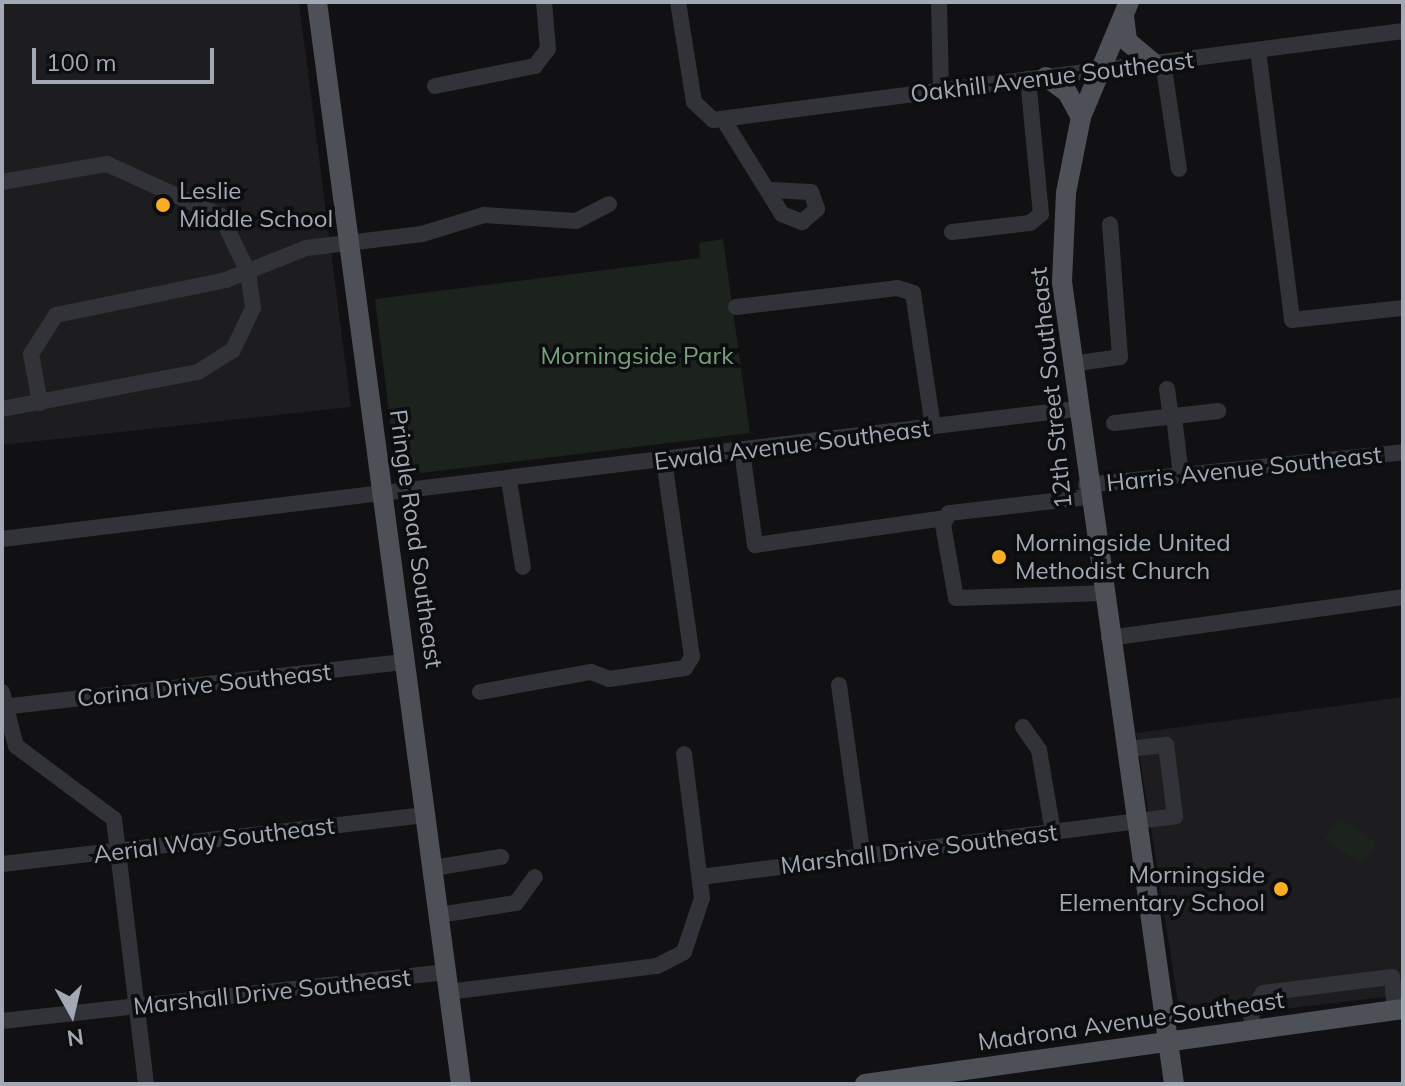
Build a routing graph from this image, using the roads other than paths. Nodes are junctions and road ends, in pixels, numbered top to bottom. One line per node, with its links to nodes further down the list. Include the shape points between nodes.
1 (317, 2): 21 (main road, Pringle Road Southeast)
2 (544, 2): 11 (street, via 549,39 542,59 523,73)
3 (678, 2): 14 (street, Oakhill Avenue Southeast, via 702,117)
4 (939, 2): 12 (street)
5 (1127, 8): 8 (main road, via 1127,41); 9 (main road, 12th Street Southeast)
6 (1403, 31): 7 (street, Oakhill Avenue Southeast)
7 (1258, 50): 8 (street, Oakhill Avenue Southeast); 24 (street, via 1292,320)
8 (1158, 63): 9 (street, Oakhill Avenue Southeast); 15 (street)
9 (1098, 69): 10 (street, Oakhill Avenue Southeast); 13 (main road, 12th Street Southeast)
10 (1037, 78): 12 (street, Oakhill Avenue Southeast); 13 (main road, via 1067,92); 20 (street, via 1041,214 1030,223)
11 (435, 86)
12 (941, 91): 14 (street, Oakhill Avenue Southeast)
13 (1081, 117): 29 (main road, 12th Street Southeast, via 1062,235)
14 (723, 119): 17 (street, via 738,152)
15 (1179, 169)
16 (2, 182): 22 (street, via 107,164 221,216)
17 (771, 190)
18 (609, 204): 21 (street, via 576,221 484,215 422,234)
19 (1110, 224): 25 (street, via 1120,357)
20 (952, 232)
21 (348, 243): 22 (street, via 296,251); 40 (main road, Pringle Road Southeast)
22 (248, 272): 27 (street, via 249,325 224,359 198,372); 27 (street, via 56,315 31,354)
23 (736, 307): 33 (street, via 897,288 913,293)
24 (1403, 308)
25 (1078, 363)
26 (1167, 389): 31 (street)
27 (40, 403): 28 (street)
28 (2, 409)
29 (1075, 409): 33 (street, Ewald Avenue Southeast); 39 (main road, 12th Street Southeast)
30 (1218, 411): 31 (street)
31 (1172, 416): 32 (street); 37 (street)
32 (1114, 423)
33 (933, 427): 34 (street, Ewald Avenue Southeast)
34 (742, 451): 36 (street, Ewald Avenue Southeast); 41 (street, Harris Avenue Southeast, via 755,545)
35 (1403, 452): 37 (street, Harris Avenue Southeast)
36 (664, 461): 38 (street, Ewald Avenue Southeast); 49 (street, via 689,663 677,672 609,679 591,672)
37 (1181, 476): 39 (street, Harris Avenue Southeast)
38 (509, 481): 40 (street, Ewald Avenue Southeast); 43 (street)
39 (1087, 491): 41 (street, Harris Avenue Southeast); 44 (main road, 12th Street Southeast)
40 (383, 497): 42 (street, Ewald Avenue Southeast); 47 (main road, Pringle Road Southeast)
41 (944, 518): 44 (street, via 956,598)
42 (2, 539)
43 (523, 567)
44 (1103, 593): 46 (main road, 12th Street Southeast)
45 (1403, 597): 46 (street)
46 (1109, 638): 52 (main road, 12th Street Southeast)
47 (406, 662): 50 (street, Corina Drive Southeast); 54 (main road, Pringle Road Southeast)
48 (839, 685): 59 (street)
49 (480, 692)
50 (3, 702): 57 (street, via 16,746 106,811)
51 (1023, 727): 56 (street, via 1039,750)
52 (1126, 749): 55 (main road, 12th Street Southeast); 55 (street, Marshall Drive Southeast, via 1166,745 1175,816)
53 (684, 754): 63 (street)
54 (427, 815): 57 (street, Aerial Way Southeast); 61 (main road, Pringle Road Southeast)
55 (1137, 820): 56 (street, Marshall Drive Southeast); 70 (main road, 12th Street Southeast)
56 (1053, 832): 59 (street, Marshall Drive Southeast)
57 (121, 851): 60 (street, Aerial Way Southeast); 66 (street)
58 (501, 857): 61 (street)
59 (863, 857): 63 (street, Marshall Drive Southeast)
60 (2, 864)
61 (433, 868): 64 (main road, Pringle Road Southeast)
62 (535, 877): 64 (street, via 516,903)
63 (701, 877): 65 (street, Marshall Drive Southeast, via 696,931 684,952 657,966)
64 (439, 915): 65 (main road, Pringle Road Southeast)
65 (447, 982): 66 (street, Marshall Drive Southeast); 73 (main road, Pringle Road Southeast)
66 (138, 1007): 68 (street, Marshall Drive Southeast); 72 (street)
67 (1399, 1010): 69 (main road, Madrona Avenue Southeast); 69 (street, via 1392,977 1263,993 1251,1013)
68 (2, 1021)
69 (1253, 1030): 70 (main road, Madrona Avenue Southeast)
70 (1169, 1042): 71 (main road, Madrona Avenue Southeast); 75 (main road, 12th Street Southeast)
71 (949, 1078): 74 (main road, Madrona Avenue Southeast)
72 (146, 1084)
73 (461, 1084)
74 (865, 1084)
75 (1174, 1084)

